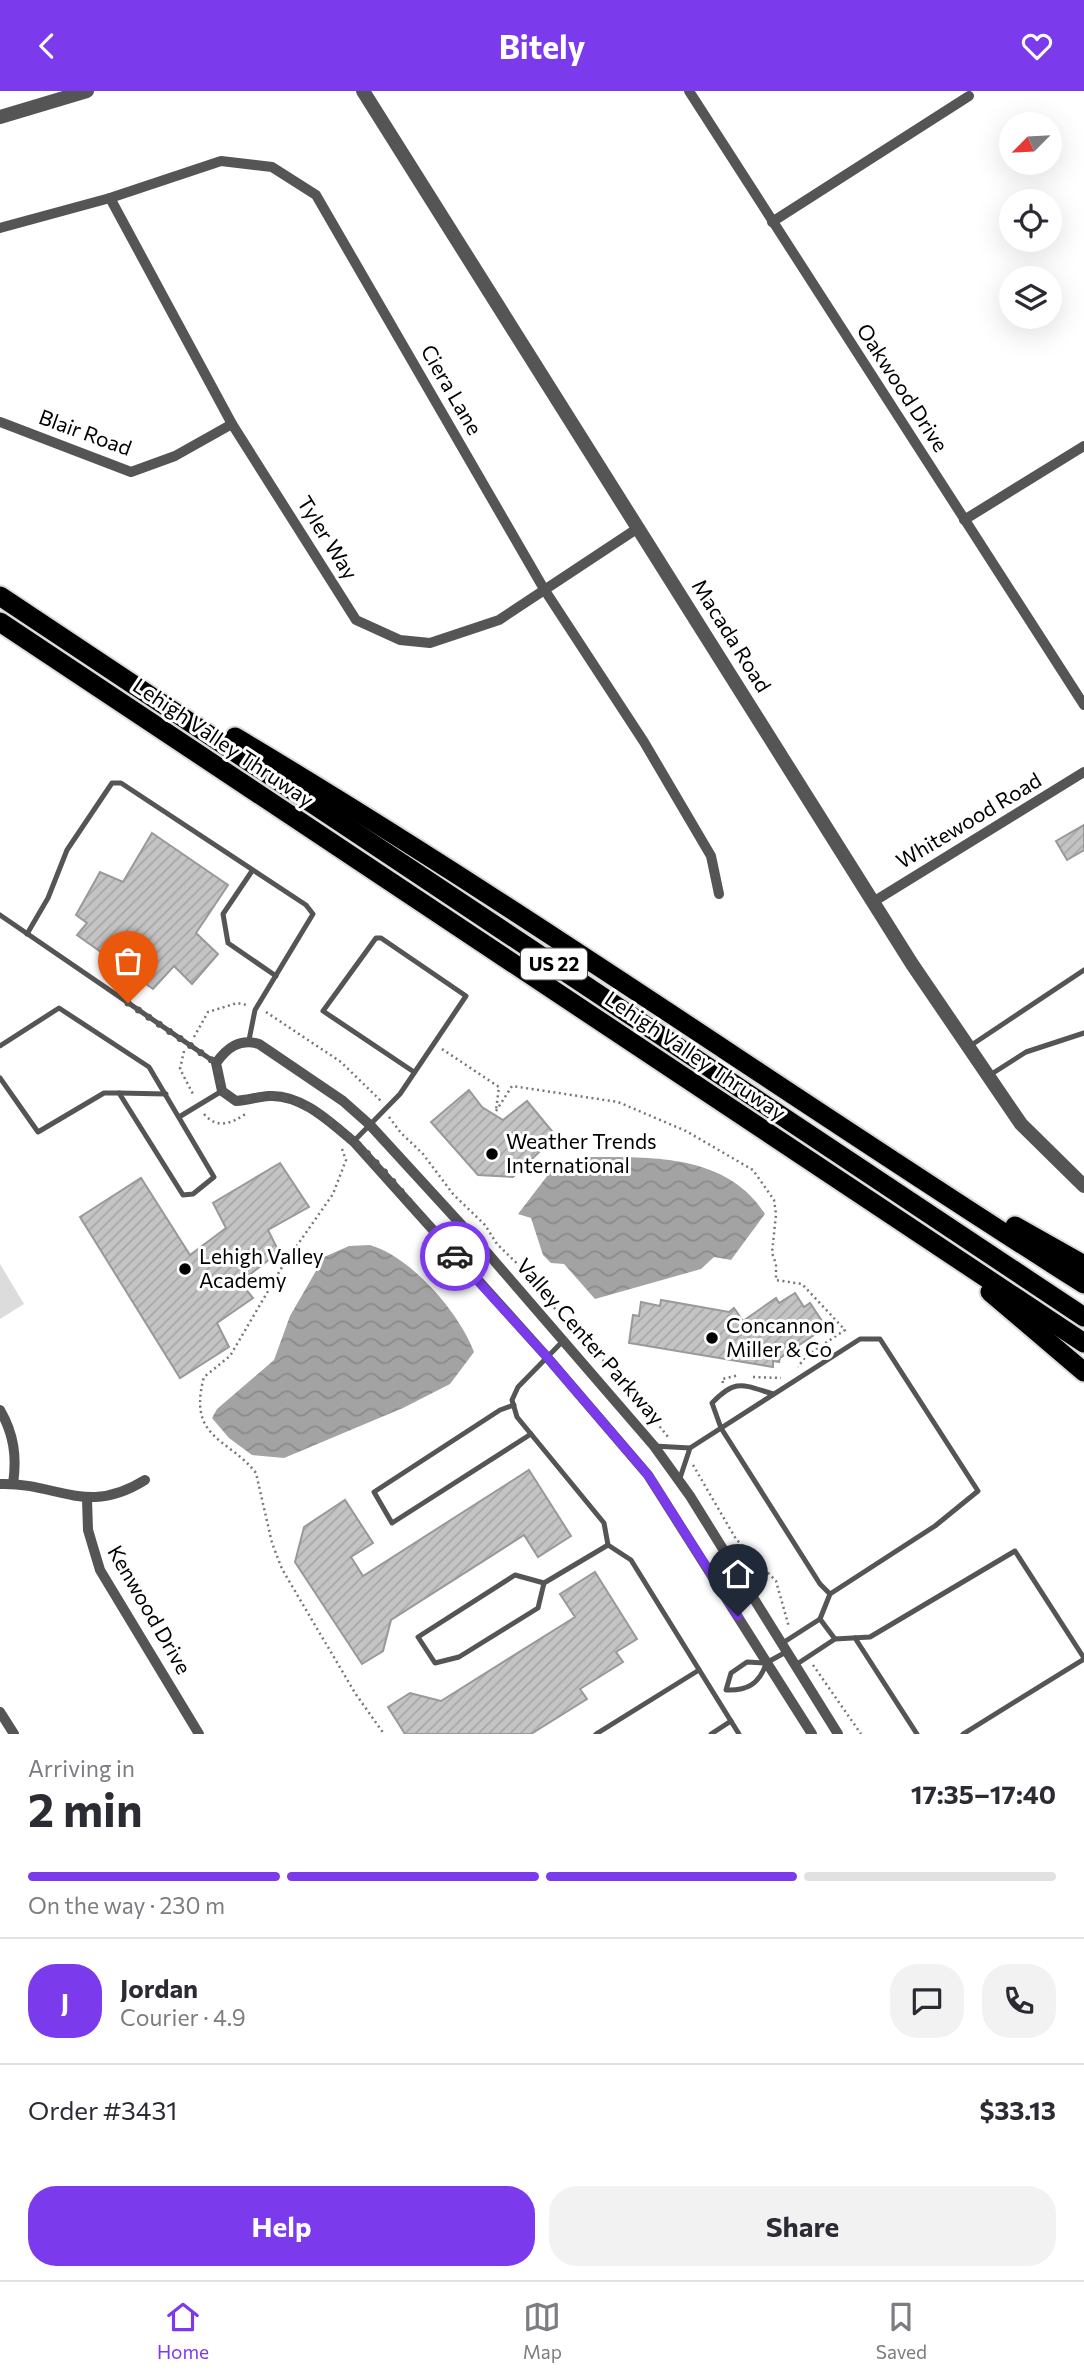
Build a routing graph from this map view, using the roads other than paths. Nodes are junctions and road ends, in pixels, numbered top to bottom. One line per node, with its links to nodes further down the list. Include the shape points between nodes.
1 (363, 91): 13 (street, Macada Road)
2 (689, 91): 7 (street, Oakwood Drive)
3 (81, 92): 5 (street)
4 (968, 96): 7 (street)
5 (0, 117)
6 (110, 198): 8 (street, Ciera Lane); 10 (street, Tyler Way); 14 (street, Ciera Lane, via 221,161 272,167 316,195)
7 (772, 222): 12 (street, Oakwood Drive)
8 (0, 228)
9 (0, 422): 10 (street, Blair Road, via 131,472 175,456)
10 (232, 424): 14 (street, Tyler Way, via 356,620 400,640 430,643 499,620)
11 (1084, 446): 12 (street)
12 (964, 520): 18 (street, Oakwood Drive)
13 (638, 528): 14 (street, Tyler Way); 22 (street, Macada Road)
14 (544, 589): 21 (street, Ciera Lane, via 644,742 710,856)
15 (0, 596): 16 (highway, Lehigh Valley Thruway / US 22)
16 (23, 612): 39 (highway, via 517,913); 46 (highway, Lehigh Valley Thruway / US 22)
17 (0, 622): 43 (highway, Lehigh Valley Thruway / US 22)
18 (1084, 705)
19 (1084, 772): 22 (street, Whitewood Road)
20 (252, 871): 24 (lane, via 121,783 112,783 67,850); 26 (lane, via 223,914 228,943); 26 (lane, via 313,914)
21 (719, 894)
22 (873, 902): 30 (street, Macada Road)
23 (0, 915): 24 (lane)
24 (27, 934): 31 (lane)
25 (1084, 970): 30 (lane)
26 (276, 976): 28 (lane, via 255,1010)
27 (1084, 1033): 33 (lane, via 1026,1052)
28 (249, 1040): 31 (street, via 232,1045); 40 (street, Valley Center Parkway, via 325,1088)
29 (0, 1046): 37 (lane, via 59,1008 149,1067)
30 (968, 1047): 33 (street, Macada Road)
31 (216, 1063): 35 (street)
32 (414, 1072): 32 (lane, via 466,996 376,938 323,1011); 40 (lane)
33 (988, 1077): 42 (street, Macada Road, via 1038,1144)
34 (0, 1078): 36 (lane, via 38,1132 104,1093)
35 (222, 1091): 38 (lane); 41 (street, Valley Center Parkway, via 236,1101 271,1096 294,1101 318,1113)
36 (119, 1093): 37 (lane); 38 (lane, via 183,1195 194,1194 214,1177)
37 (166, 1094): 38 (lane)
38 (179, 1117)
39 (832, 1122): 44 (highway); 45 (highway)
40 (370, 1125): 41 (lane); 47 (street, Valley Center Parkway)
41 (354, 1142): 49 (street, Valley Center Parkway)
42 (1084, 1186)
43 (920, 1233): 48 (highway, Lehigh Valley Thruway / US 22); 50 (highway)
44 (1084, 1265)
45 (1084, 1284)
46 (1084, 1317)
47 (564, 1340): 49 (lane); 56 (street, Valley Center Parkway)
48 (1084, 1343)
49 (547, 1357): 52 (lane, via 518,1387); 71 (street, Valley Center Parkway, via 648,1475)
50 (1084, 1371)
51 (774, 1394): 54 (lane); 54 (lane, via 740,1384 725,1389 712,1403); 65 (lane, via 860,1339 880,1339 978,1491 935,1526)
52 (514, 1405): 55 (lane); 55 (lane, via 374,1492 392,1523)
53 (0, 1410): 61 (street, via 12,1438)
54 (721, 1428): 57 (lane); 65 (lane)
55 (531, 1434): 63 (lane, via 604,1523)
56 (654, 1446): 57 (lane); 59 (street, Valley Center Parkway)
57 (690, 1448): 59 (lane)
58 (145, 1480): 62 (street, via 119,1493)
59 (679, 1481): 69 (street, Valley Center Parkway)
60 (0, 1484): 61 (street)
61 (13, 1484): 62 (street)
62 (88, 1499): 79 (street, Kenwood Drive, via 88,1530 100,1570)
63 (608, 1545): 64 (lane); 73 (lane, via 631,1560)
64 (544, 1583): 64 (lane, via 516,1575 418,1637 435,1663 459,1657 538,1608)
65 (830, 1594): 66 (lane)
66 (820, 1619): 68 (lane); 69 (lane)
67 (855, 1638): 68 (lane); 70 (lane, via 870,1637 1015,1551); 85 (lane)
68 (835, 1639): 72 (lane)
69 (783, 1648): 71 (lane); 72 (street, Valley Center Parkway)
70 (1084, 1658): 86 (lane)
71 (766, 1663): 74 (lane, via 761,1678 743,1691); 74 (lane, via 747,1662 731,1673); 83 (street, Valley Center Parkway)
72 (794, 1666): 84 (street, Valley Center Parkway)
73 (699, 1670): 75 (lane); 80 (lane)
74 (726, 1690): 75 (lane)
75 (715, 1696): 77 (lane)
76 (0, 1712): 78 (street)
77 (731, 1721): 81 (lane); 82 (lane)
78 (14, 1734)
79 (199, 1734)
80 (596, 1734)
81 (710, 1734)
82 (739, 1734)
83 (812, 1734)
84 (838, 1734)
85 (917, 1734)
86 (963, 1734)

